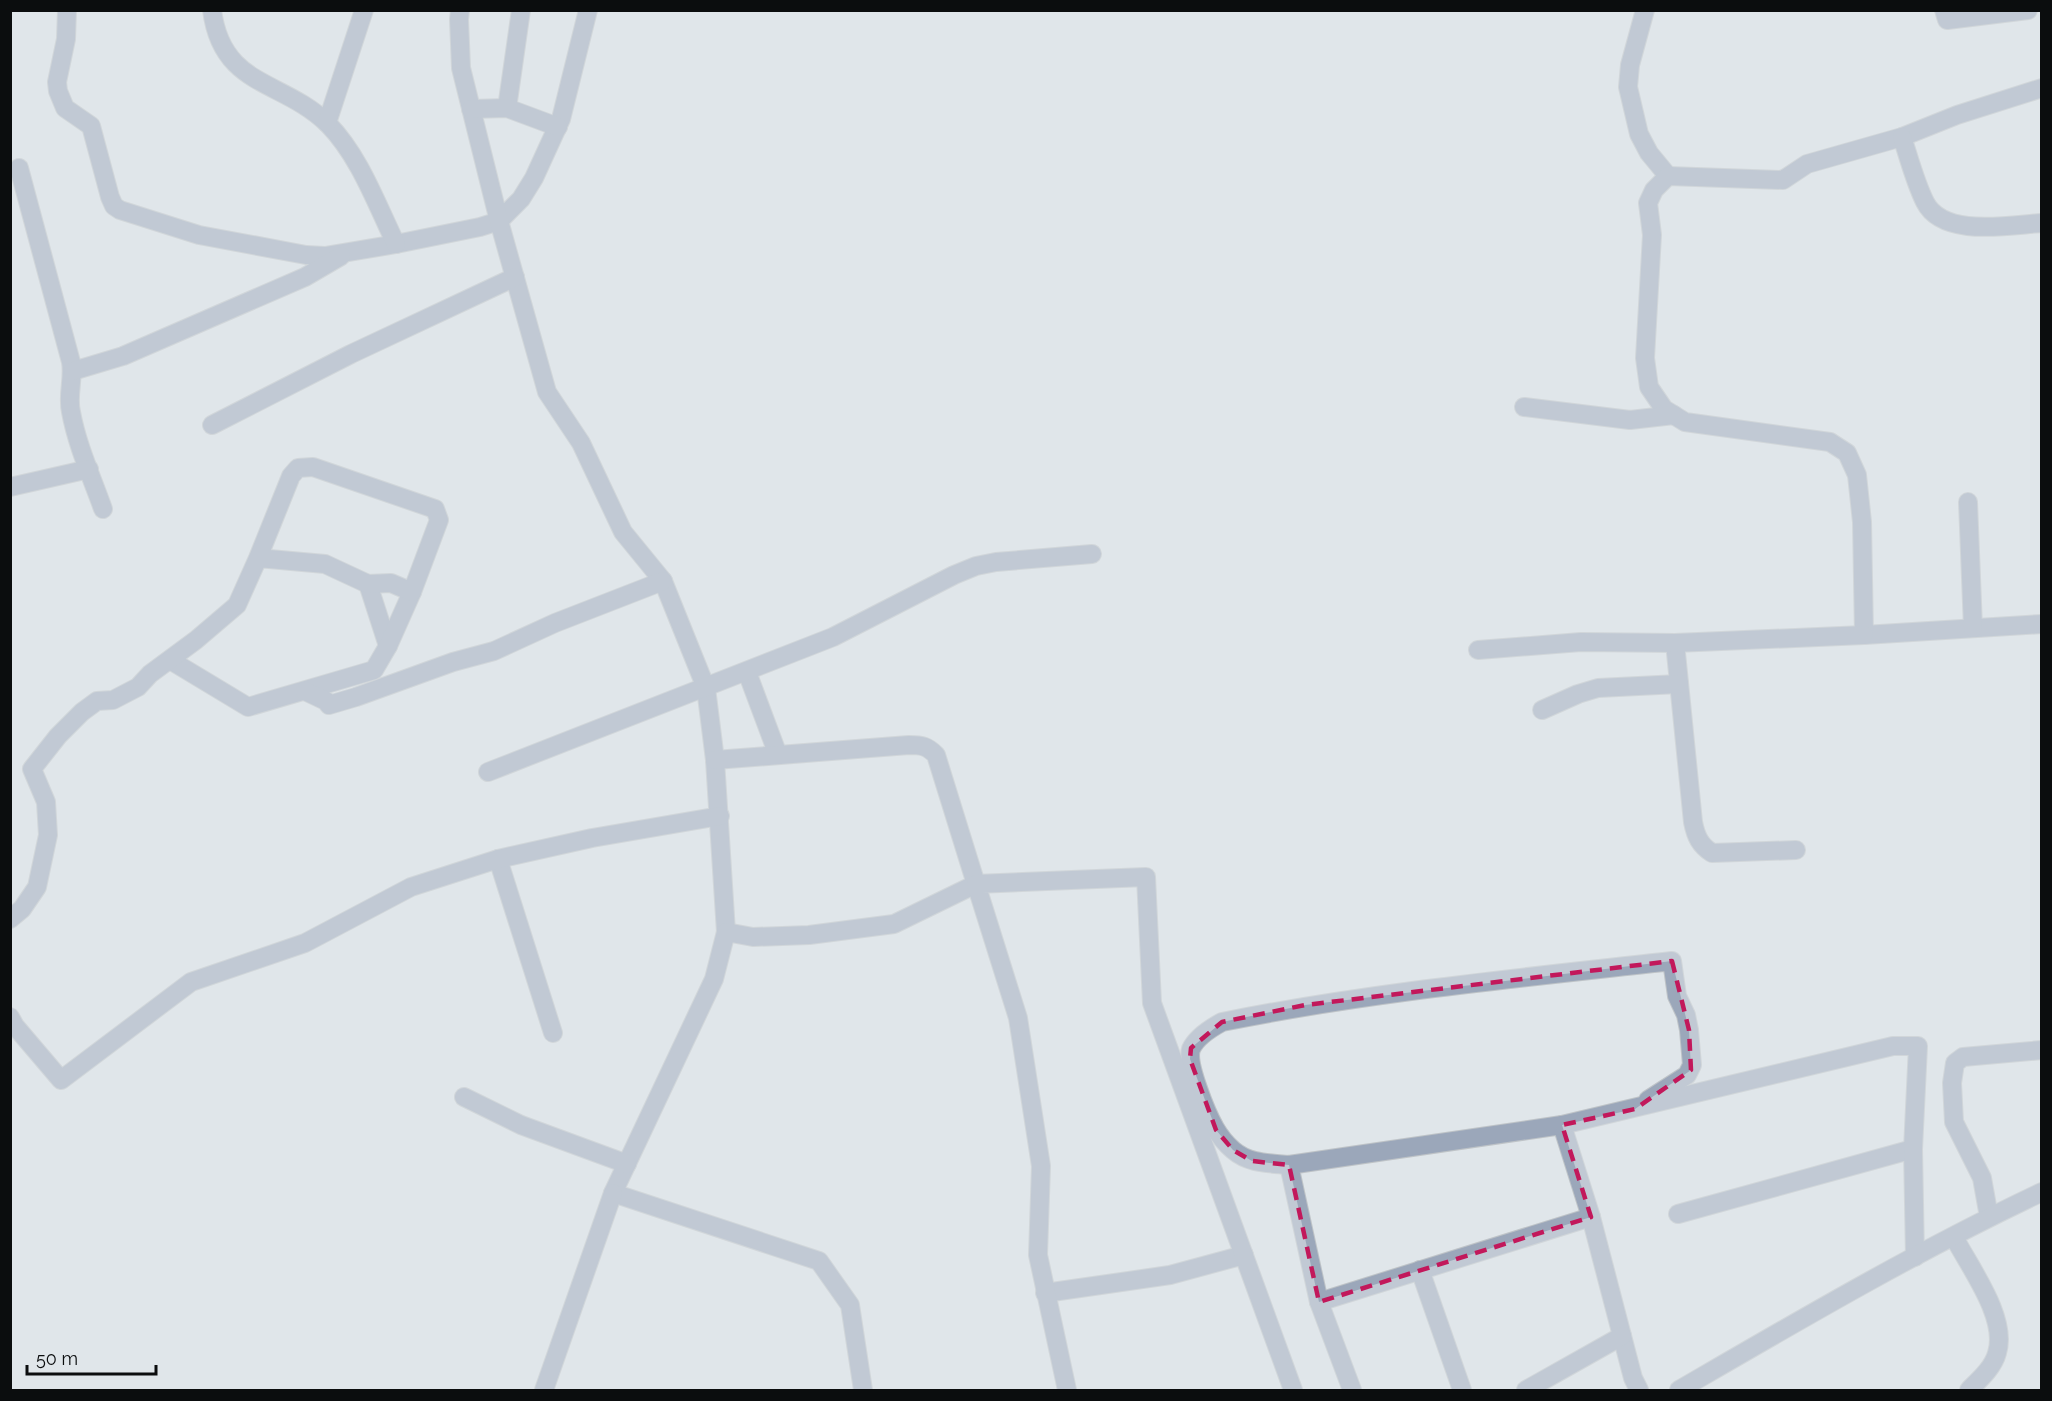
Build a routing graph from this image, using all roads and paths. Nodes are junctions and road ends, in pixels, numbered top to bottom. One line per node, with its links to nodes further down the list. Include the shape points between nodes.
1 (66, 10): 21 (street, via 58,91 65,108 91,126 114,206 199,235 306,255)
2 (212, 10): 13 (street, via 224,52 244,73 297,100)
3 (364, 10): 13 (street)
4 (460, 10): 12 (street, via 461,68)
5 (521, 10): 11 (street)
6 (588, 10): 14 (street)
7 (1645, 10): 17 (street, via 1628,87 1639,134 1648,153)
8 (1944, 10): 9 (street, via 1947,20)
9 (2028, 10)
10 (2042, 88): 15 (street)
11 (507, 108): 12 (street); 14 (street)
12 (471, 109): 18 (street)
13 (327, 123): 20 (street, via 351,151)
14 (558, 127): 18 (street, via 526,192)
15 (1902, 137): 17 (street, via 1808,164 1783,180); 19 (street, via 1926,205 1939,218 1976,227)
16 (19, 168): 23 (street)
17 (1668, 176): 25 (street, via 1648,203 1652,235 1646,358 1649,387 1664,409)
18 (499, 221): 20 (street); 22 (street)
19 (2042, 224)
20 (396, 244): 21 (street)
21 (344, 254): 23 (street, via 305,277 123,356)
22 (515, 277): 26 (street); 33 (street, via 547,392 581,443 623,532)
23 (72, 371): 27 (street, via 68,396 71,414)
24 (1524, 407): 25 (street, via 1630,420)
25 (1674, 416): 38 (street, via 1685,422 1830,442 1847,453 1857,475 1862,522)
26 (212, 425)
27 (89, 469): 28 (street); 30 (street)
28 (10, 487)
29 (1968, 502): 37 (street)
30 (103, 509)
31 (1092, 554): 43 (street, via 976,566 833,637)
32 (258, 558): 34 (street, via 325,564); 35 (street, via 291,476 298,468 313,467 435,509 439,520); 42 (street, via 237,605)
33 (663, 581): 45 (street); 46 (street, via 494,651 356,698 329,705)
34 (368, 584): 35 (street, via 391,583); 40 (street)
35 (412, 592): 40 (street)
36 (2042, 624): 37 (street)
37 (1973, 628): 38 (street)
38 (1864, 635): 39 (street)
39 (1675, 643): 41 (street, via 1581,642); 44 (street)
40 (388, 646): 46 (street, via 374,670)
41 (1478, 650)
42 (170, 660): 46 (street, via 248,707); 55 (street, via 138,687 113,700 97,701 82,712 32,769 46,802 48,836 37,887)
43 (747, 672): 45 (street); 48 (street)
44 (1679, 684): 47 (street, via 1599,688); 52 (street, via 1693,822 1700,843 1712,853)
45 (706, 688): 49 (street); 50 (street)
46 (305, 691)
47 (1542, 710)
48 (778, 755): 49 (street); 54 (street, via 909,745 929,748 936,756)
49 (715, 760): 51 (street)
50 (488, 772)
51 (720, 816): 53 (street); 56 (street)
52 (1796, 850)
53 (498, 859): 57 (street, via 411,887 305,943 191,982 61,1080); 58 (street)
54 (976, 884): 56 (street, via 894,924 809,935 753,937); 72 (street, via 1146,877 1152,1003); 75 (street, via 1018,1018 1041,1167 1038,1255)
55 (10, 919)
56 (726, 932): 64 (street, via 714,979)
57 (10, 1017)
58 (553, 1033)
59 (2042, 1050): 70 (street, via 1963,1057 1955,1063 1954,1122 1982,1178)
60 (464, 1097): 64 (street, via 522,1125)
61 (1635, 1109): 62 (street); 63 (street, via 1893,1046 1918,1046); 65 (street, via 1687,1075 1692,1065 1689,1030 1677,996 1672,961 1316,1004 1222,1022 1191,1048 1190,1059 1216,1130 1233,1150 1252,1161)
62 (1562, 1125): 65 (street); 69 (street)
63 (1913, 1149): 68 (street); 73 (street)
64 (627, 1164): 67 (street)
65 (1289, 1165): 76 (street)
66 (2042, 1192): 70 (street)
67 (613, 1193): 78 (street); 79 (street, via 819,1261 850,1305)
68 (1678, 1214)
69 (1591, 1217): 74 (street); 77 (street)
70 (1989, 1217): 71 (street)
71 (1954, 1237): 73 (street); 87 (street, via 1992,1307 1999,1330 1997,1354)
72 (1244, 1255): 75 (street, via 1170,1275); 81 (street)
73 (1915, 1257): 86 (street)
74 (1420, 1270): 76 (street); 83 (street)
75 (1045, 1293): 80 (street)
76 (1319, 1302): 82 (street)
77 (1622, 1336): 84 (street); 85 (street)
78 (544, 1390)
79 (863, 1390)
80 (1067, 1390)
81 (1293, 1390)
82 (1352, 1390)
83 (1462, 1390)
84 (1526, 1390)
85 (1639, 1390)
86 (1679, 1390)
87 (1969, 1390)

